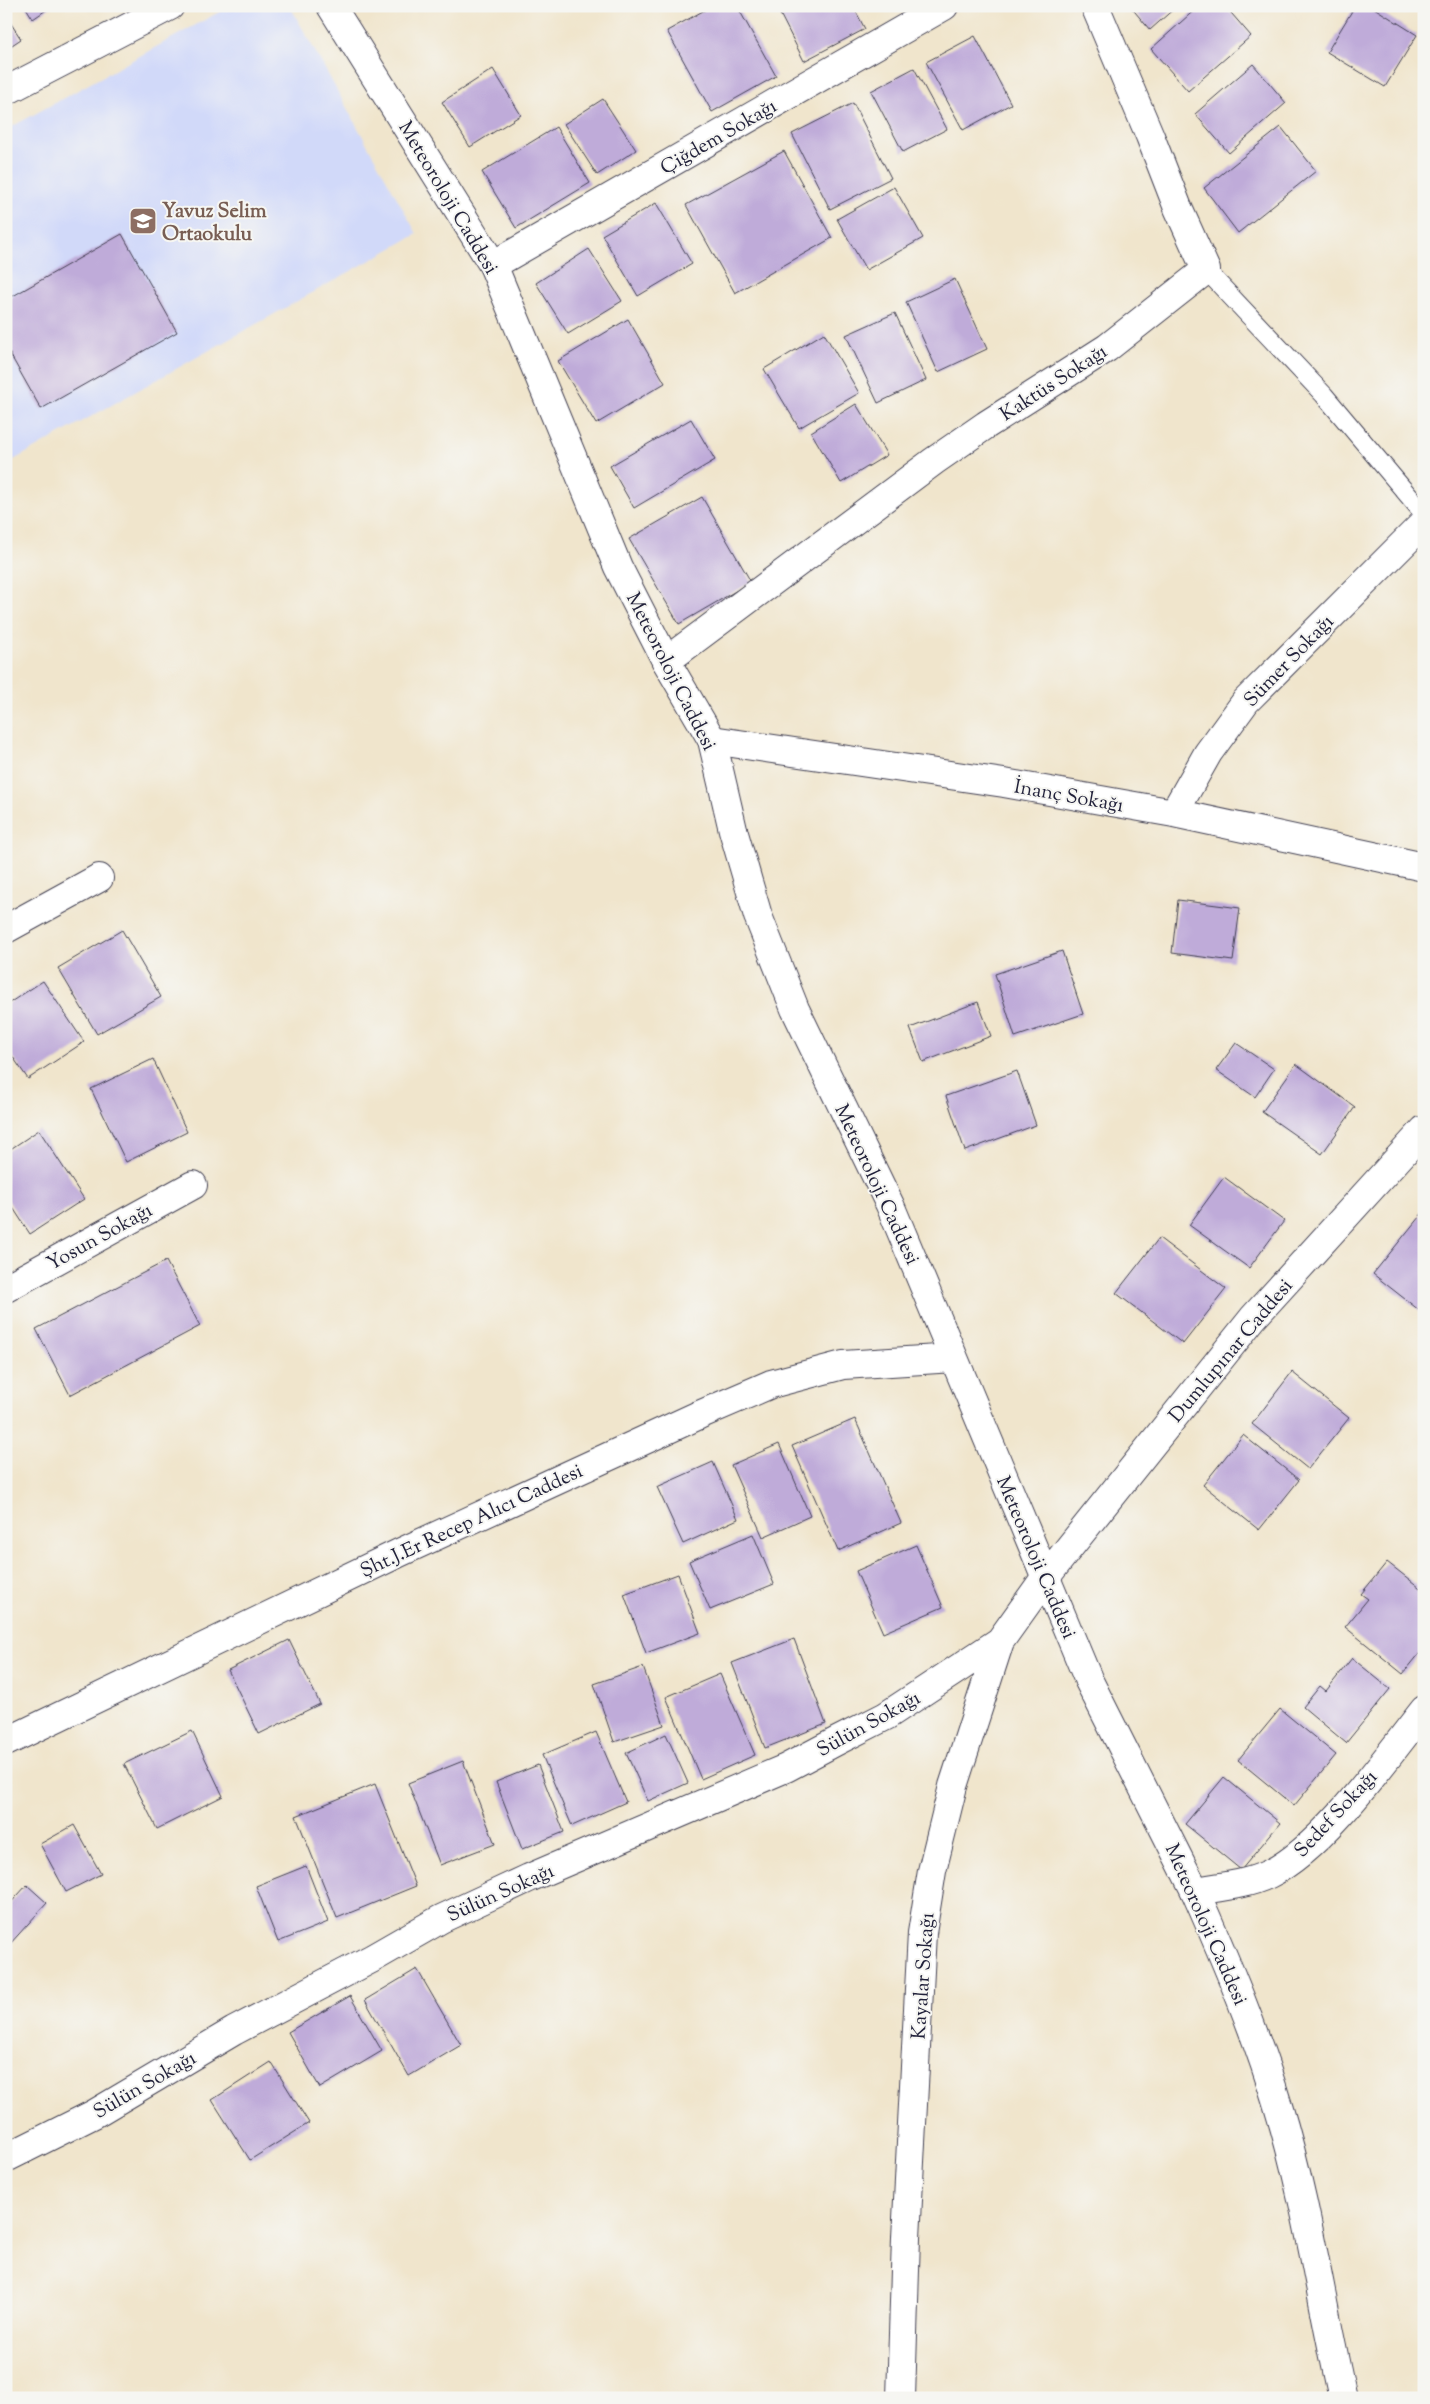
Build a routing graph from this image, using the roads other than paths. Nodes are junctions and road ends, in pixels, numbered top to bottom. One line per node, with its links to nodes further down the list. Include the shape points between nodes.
1 (170, 6): 5 (street)
2 (331, 6): 6 (street, Meteoroloji Caddesi)
3 (944, 6): 6 (street, Çiğdem Sokağı)
4 (1095, 6): 7 (street)
5 (6, 91)
6 (493, 265): 10 (street, Meteoroloji Caddesi, via 618,567)
7 (1206, 270): 8 (lane, via 1324,395); 10 (street, Kaktüs Sokağı, via 1107,348 934,461)
8 (1424, 514)
9 (1424, 523): 12 (street, Sümer Sokağı, via 1246,701 1208,753)
10 (666, 661): 11 (street, Meteoroloji Caddesi)
11 (712, 740): 12 (street, İnanç Sokağı, via 1004,783); 19 (street, Meteoroloji Caddesi, via 733,830 762,924 795,1009 890,1205)
12 (1174, 813): 13 (street, İnanç Sokağı)
13 (1424, 867)
14 (99, 878): 15 (street)
15 (6, 929)
16 (1424, 1130): 20 (street, Dumlupınar Caddesi, via 1253,1318)
17 (193, 1185): 18 (street, Yosun Sokağı)
18 (6, 1288)
19 (954, 1358): 20 (street, Meteoroloji Caddesi); 23 (street, Şht.J.Er Recep Alıcı Caddesi, via 843,1365 771,1384 408,1549)
20 (1045, 1578): 21 (street, Kayalar Sokağı); 24 (street, Meteoroloji Caddesi, via 1090,1680)
21 (1000, 1641): 25 (street, Sülün Sokağı, via 886,1716 838,1742 786,1768 441,1919 234,2031 94,2114); 26 (street, Kayalar Sokağı, via 953,1786 932,1871 922,1933)
22 (1424, 1710): 24 (street, Sedef Sokağı, via 1328,1826 1293,1858 1270,1874)
23 (6, 1742)
24 (1195, 1891): 27 (street, Meteoroloji Caddesi, via 1235,1980 1278,2107)
25 (6, 2158)
26 (901, 2398)
27 (1343, 2398)

